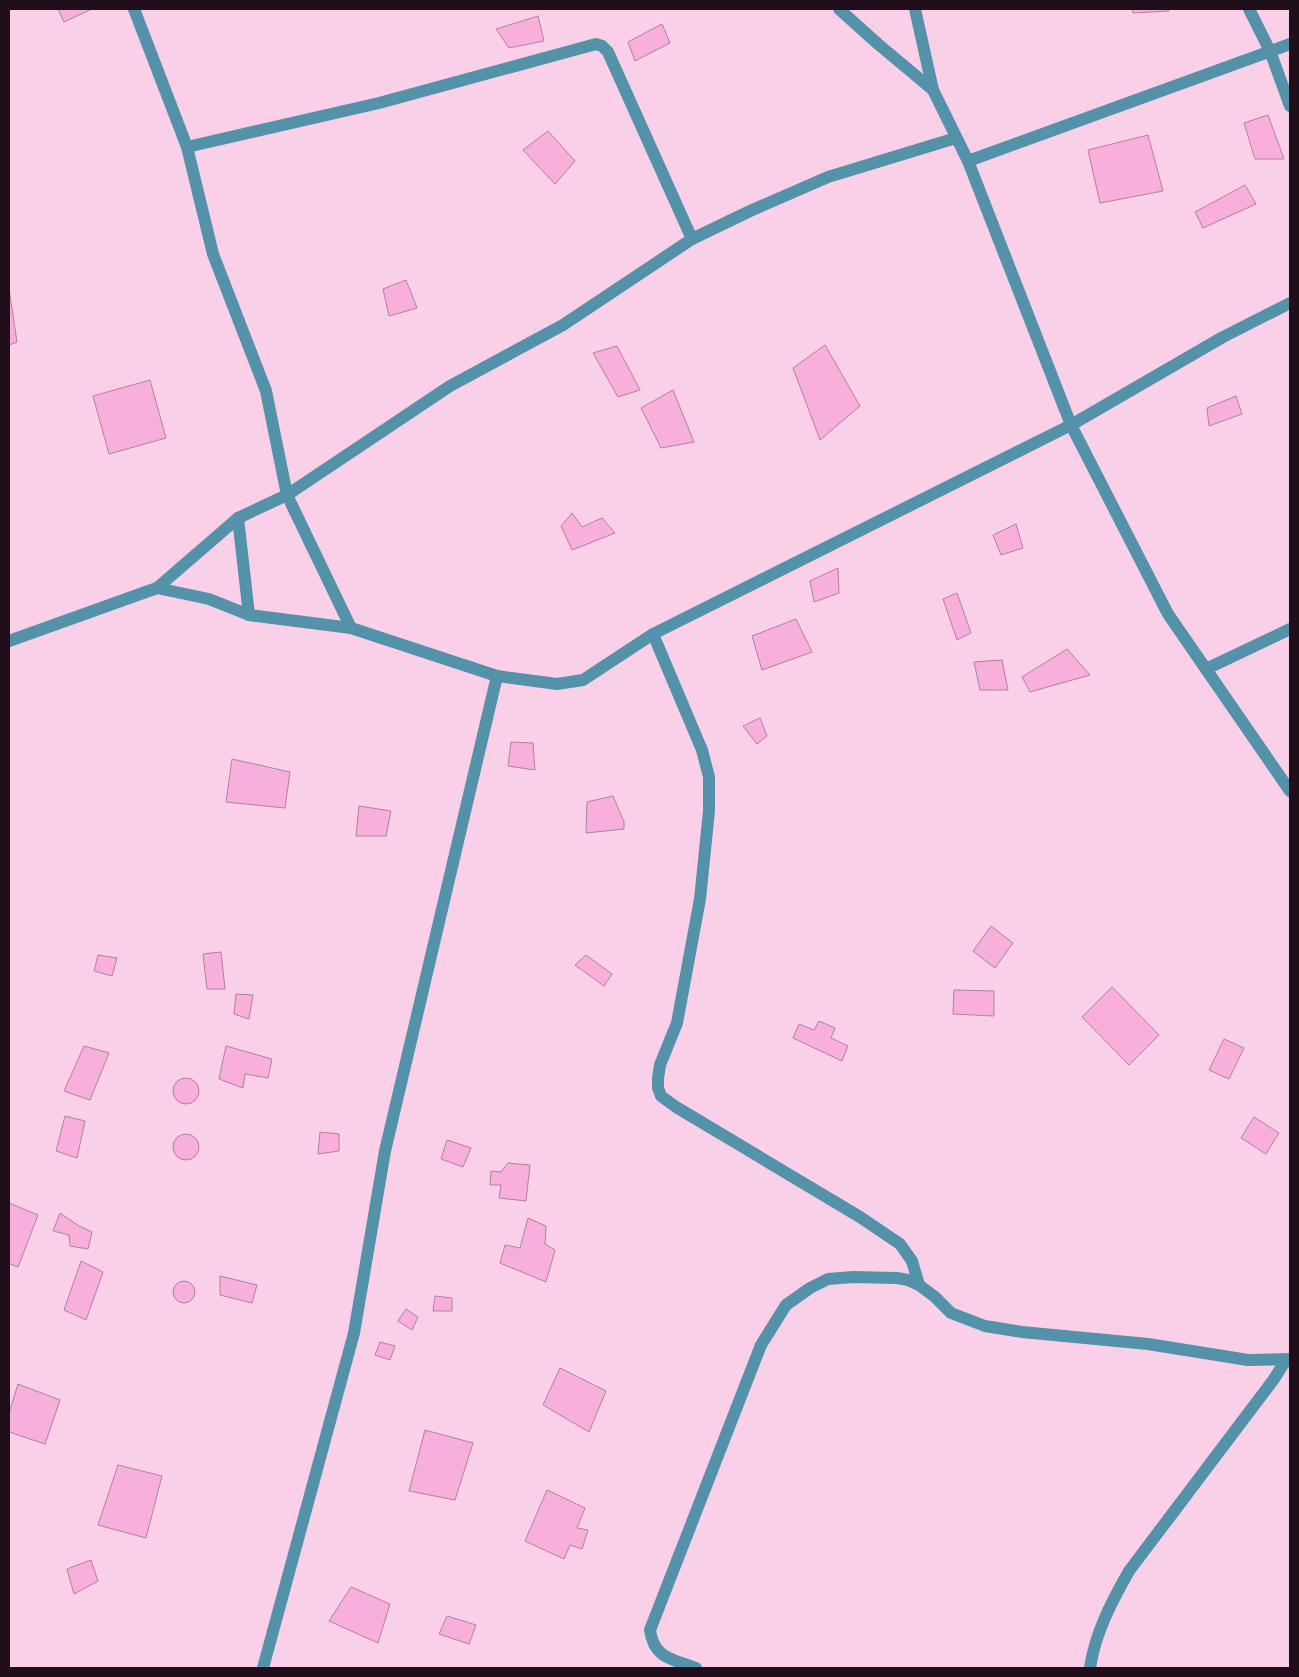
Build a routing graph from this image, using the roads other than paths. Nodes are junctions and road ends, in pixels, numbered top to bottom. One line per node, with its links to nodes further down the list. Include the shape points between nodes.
1 (134, 9): 10 (street)
2 (839, 9): 7 (street)
3 (916, 9): 7 (street)
4 (1249, 9): 6 (street)
5 (1290, 44): 6 (street)
6 (1270, 51): 8 (street); 11 (street)
7 (933, 90): 9 (street)
8 (1290, 106)
9 (956, 138): 11 (street); 12 (street, via 828,177)
10 (187, 147): 12 (street, via 379,102 596,44 608,52); 15 (street, via 212,254 266,391)
11 (968, 161): 14 (street)
12 (692, 239): 15 (street, via 563,325 450,386)
13 (1290, 303): 14 (street, via 1223,337)
14 (1071, 425): 21 (street); 23 (street, via 1168,614)
15 (287, 495): 16 (street); 19 (street)
16 (238, 518): 17 (street); 18 (street)
17 (156, 588): 18 (street, via 209,599); 22 (street)
18 (249, 615): 19 (street)
19 (351, 628): 24 (street)
20 (1290, 629): 23 (street)
21 (653, 634): 24 (street, via 583,680 557,684); 26 (street, via 702,750 708,777 709,811 700,899 677,1023 660,1065 658,1088 661,1096 900,1244 912,1261)
22 (9, 641)
23 (1206, 669): 25 (street)
24 (497, 676): 28 (street, via 385,1151 354,1332)
25 (1290, 791)
26 (919, 1285): 27 (street, via 951,1312 985,1326 1148,1344 1248,1360); 29 (street, via 897,1278 828,1280 786,1304 765,1338 650,1630 652,1642 667,1658)
27 (1288, 1360): 30 (street, via 1129,1571 1111,1602 1093,1650)
28 (264, 1668)
29 (696, 1668)
30 (1090, 1668)

